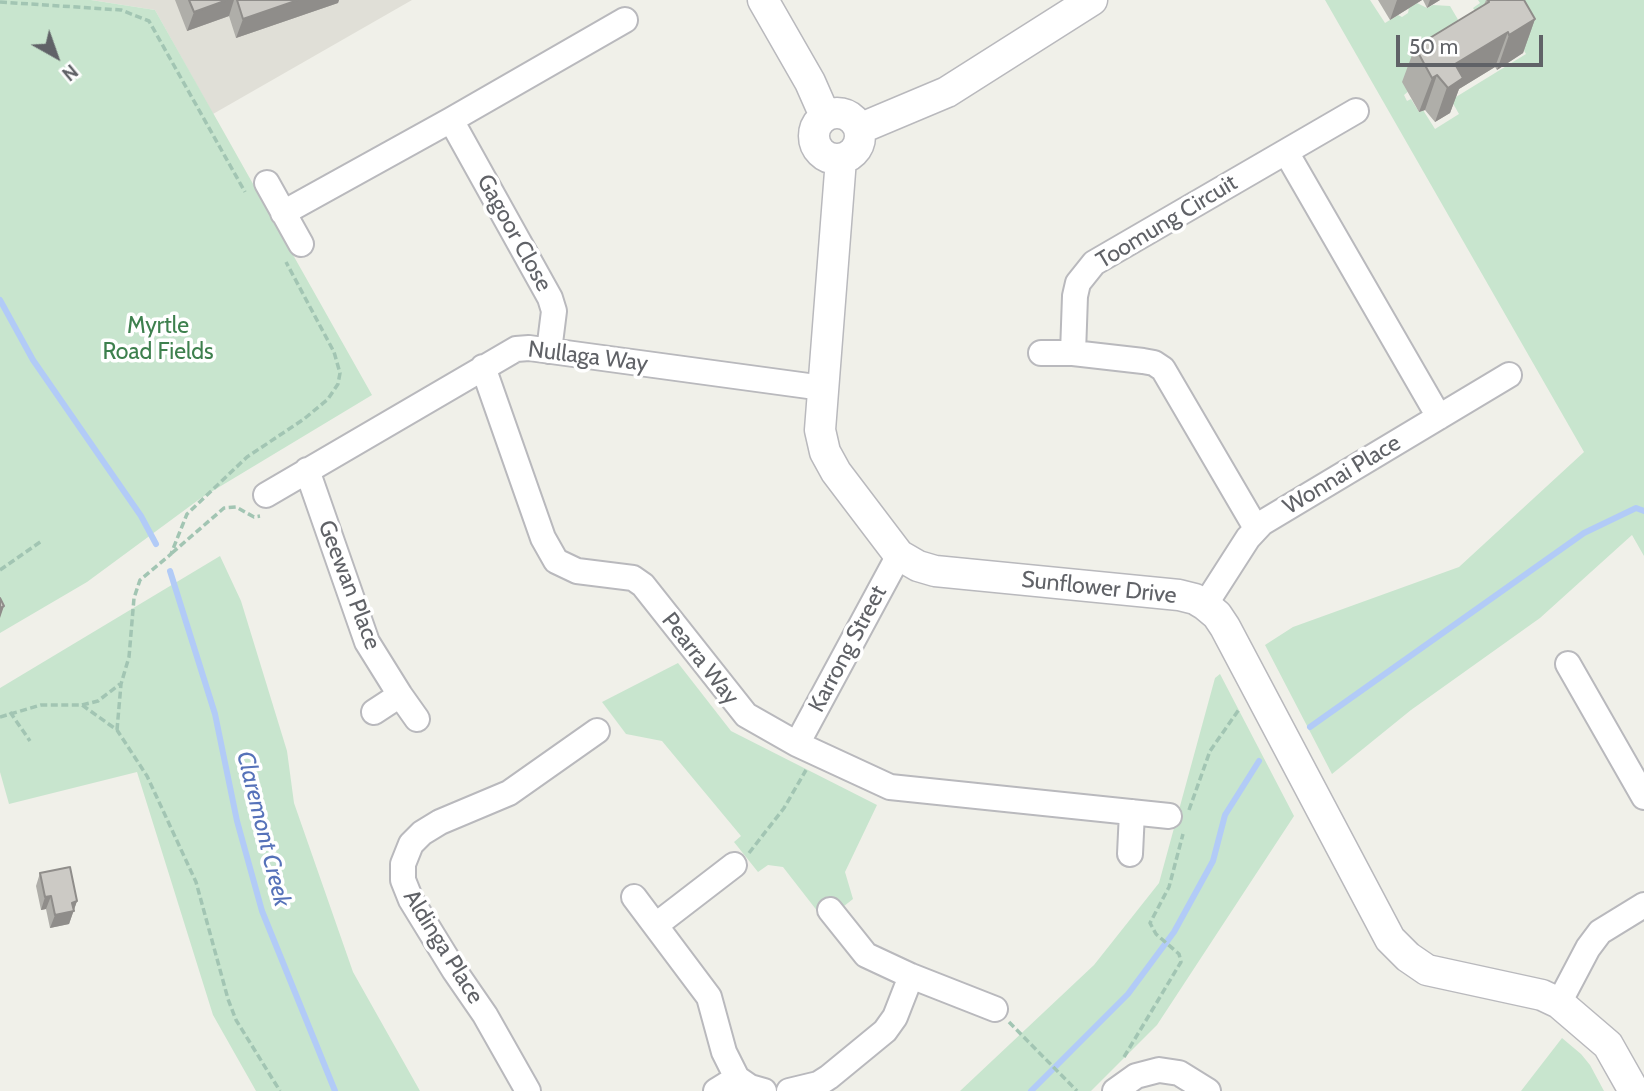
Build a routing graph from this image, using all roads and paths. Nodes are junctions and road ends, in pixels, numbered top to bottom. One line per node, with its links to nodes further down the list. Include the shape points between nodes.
1 (763, 0): 7 (street)
2 (1092, 0): 4 (street)
3 (0, 2): 12 (path, via 121,10 149,21)
4 (1061, 8): 9 (street, via 947,92)
5 (625, 20): 8 (street)
6 (1356, 111): 10 (street, Toomung Circuit)
7 (825, 116): 9 (street, via 845,114); 11 (street, via 816,127 814,141 821,153)
8 (451, 120): 13 (street); 15 (street, Gagoor Close, via 551,298)
9 (859, 129): 11 (street, via 859,144)
10 (1286, 152): 17 (street, Toomung Circuit, via 1084,273 1075,296); 21 (street)
11 (842, 159): 20 (street, Sunflower Drive)
12 (256, 188): 13 (street)
13 (283, 213): 14 (street)
14 (293, 252): 26 (path, via 334,352 338,384 328,399 247,457 187,514)
15 (549, 351): 18 (street, Nullaga Way, via 516,349); 20 (street, Nullaga Way)
16 (1041, 353): 17 (street)
17 (1073, 354): 24 (street, via 1143,361 1163,369)
18 (483, 367): 22 (street, Nullaga Way); 42 (street, Pearra Way, via 555,561 577,571 632,578 643,585 746,715)
19 (1509, 375): 21 (street, Wonnai Place)
20 (823, 388): 27 (street, Sunflower Drive, via 820,430 825,452)
21 (1439, 417): 24 (street, Wonnai Place)
22 (307, 470): 23 (street, Nullaga Way); 32 (street, Geewan Place, via 367,642)
23 (265, 505): 26 (path, via 254,517 236,507 224,508)
24 (1255, 528): 29 (street, Wonnai Place)
25 (43, 540): 28 (path)
26 (171, 554): 31 (path, via 140,580)
27 (900, 555): 29 (street, Sunflower Drive, via 935,571 1179,594); 42 (street, Karrong Street)
28 (0, 570)
29 (1205, 605): 53 (street, Sunflower Drive, via 1225,627 1390,939 1427,970 1542,995)
30 (1568, 664): 43 (street)
31 (121, 684): 33 (path, via 98,701); 39 (path)
32 (400, 695): 36 (street); 38 (street, Geewan Place)
33 (82, 705): 35 (path, via 41,705); 39 (path)
34 (1242, 706): 45 (path, via 1210,751)
35 (10, 712): 37 (path); 41 (path)
36 (374, 712)
37 (0, 716)
38 (417, 719)
39 (117, 730): 57 (path, via 147,776 196,882 236,1020)
40 (597, 731): 58 (street, Aldinga Place, via 509,793 422,833 411,844 403,864 411,900)
41 (30, 741)
42 (806, 748): 44 (street, Pearra Way, via 890,788); 47 (path, via 784,808 753,850)
43 (1644, 797)
44 (1132, 812): 45 (street, Pearra Way); 46 (street)
45 (1179, 823): 55 (path, via 1169,887 1150,923 1181,962)
46 (1130, 854)
47 (734, 865): 51 (street)
48 (634, 897): 51 (street)
49 (1644, 905): 53 (street, via 1600,932)
50 (830, 910): 52 (street, via 866,955)
51 (656, 925): 56 (street, via 709,997 724,1052)
52 (911, 976): 54 (street); 60 (street, via 885,1031 829,1077)
53 (1559, 1003): 64 (street, Sunflower Drive, via 1608,1045)
54 (995, 1009): 61 (path)
55 (1120, 1065)
56 (727, 1084): 59 (street)
57 (280, 1091)
58 (528, 1091)
59 (764, 1091)
60 (789, 1091)
61 (1077, 1091)
62 (1115, 1091): 63 (street, via 1136,1076 1159,1070 1179,1073)
63 (1208, 1091)
64 (1634, 1091)

